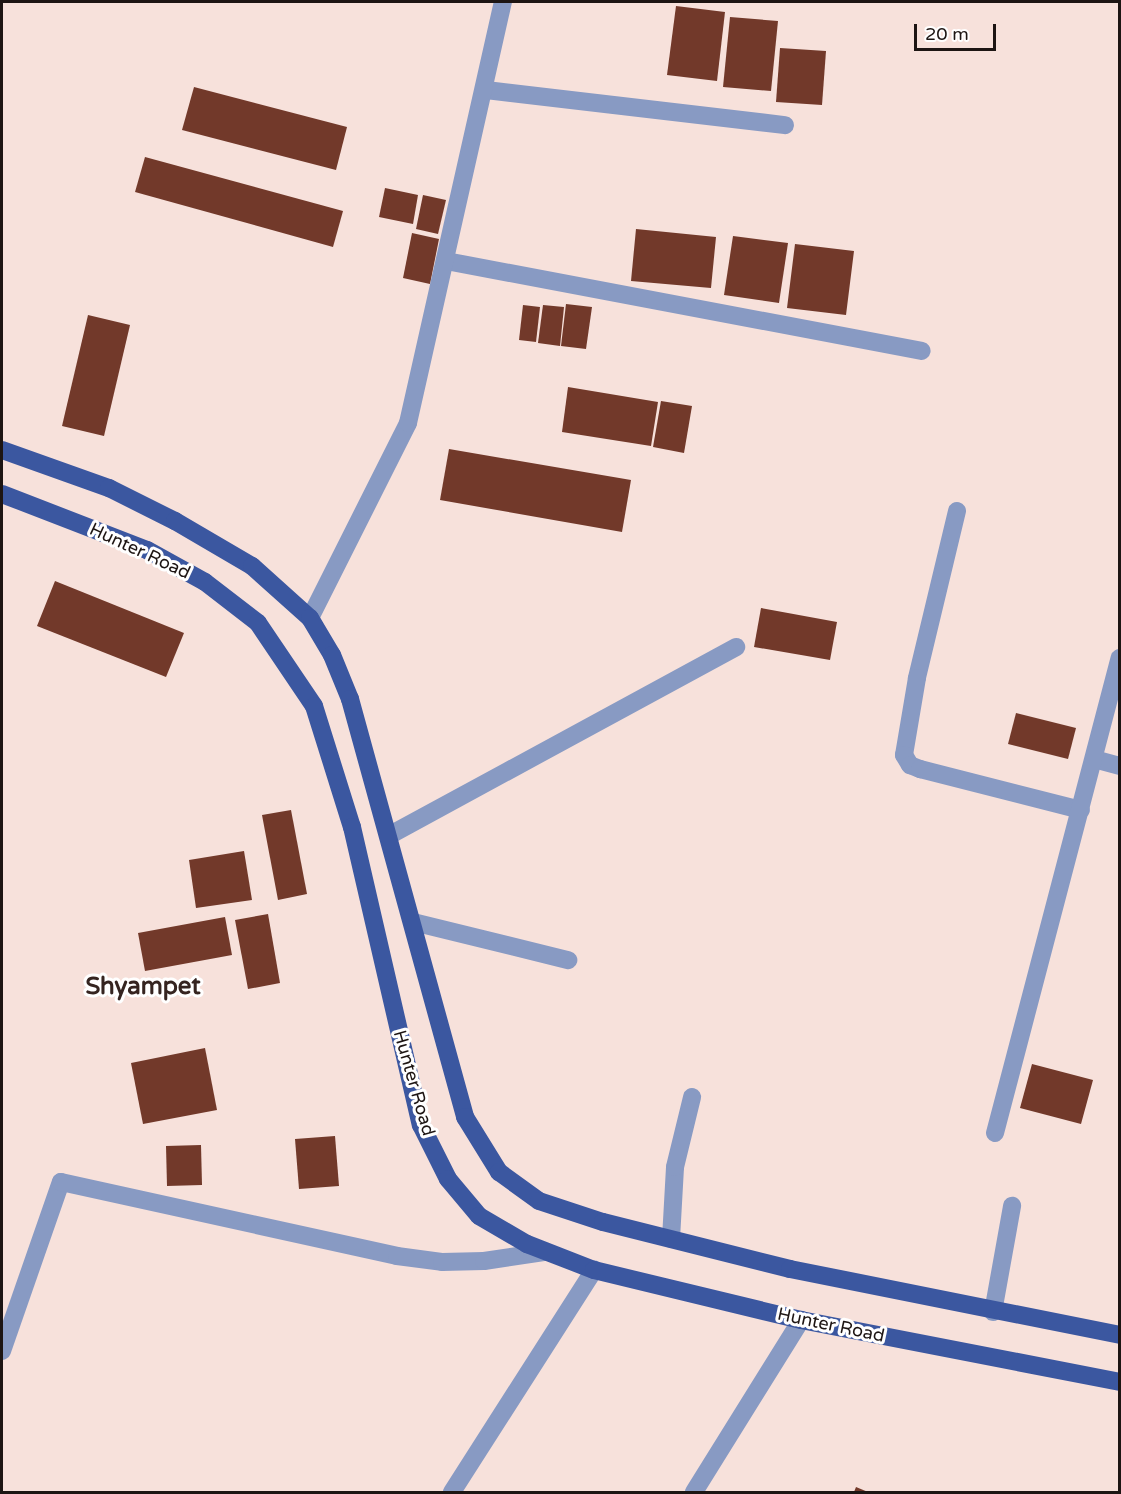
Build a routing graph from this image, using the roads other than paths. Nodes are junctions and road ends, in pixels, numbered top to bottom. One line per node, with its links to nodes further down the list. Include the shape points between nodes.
1 (503, 2): 2 (street)
2 (486, 90): 3 (street); 4 (street)
3 (785, 125)
4 (446, 261): 5 (street); 9 (street, via 408,423)
5 (922, 351)
6 (2, 450): 9 (main road, via 109,488 175,521 252,566)
7 (2, 494): 22 (main road, Hunter Road, via 147,550 205,582 258,623 314,706 333,756 421,1125 448,1179 479,1216)
8 (957, 511): 14 (street, via 904,755 910,765 920,769)
9 (310, 618): 15 (main road, via 332,655 350,699)
10 (736, 647): 15 (street)
11 (1119, 658): 12 (street)
12 (1094, 759): 13 (street); 14 (street)
13 (1119, 766)
14 (1081, 810): 19 (street)
15 (390, 835): 16 (main road)
16 (413, 922): 17 (street); 21 (main road, via 465,1117 499,1172 539,1201)
17 (568, 960)
18 (692, 1098): 21 (street, via 675,1167)
19 (996, 1133)
20 (1012, 1206): 24 (street)
21 (671, 1239): 24 (main road)
22 (545, 1252): 23 (main road, Hunter Road); 27 (street, via 484,1261 442,1262 397,1256 61,1182)
23 (594, 1270): 25 (main road, Hunter Road); 29 (street)
24 (993, 1312): 26 (main road)
25 (801, 1320): 28 (main road, Hunter Road); 30 (street)
26 (1119, 1335)
27 (2, 1351)
28 (1119, 1382)
29 (452, 1492)
30 (694, 1492)

